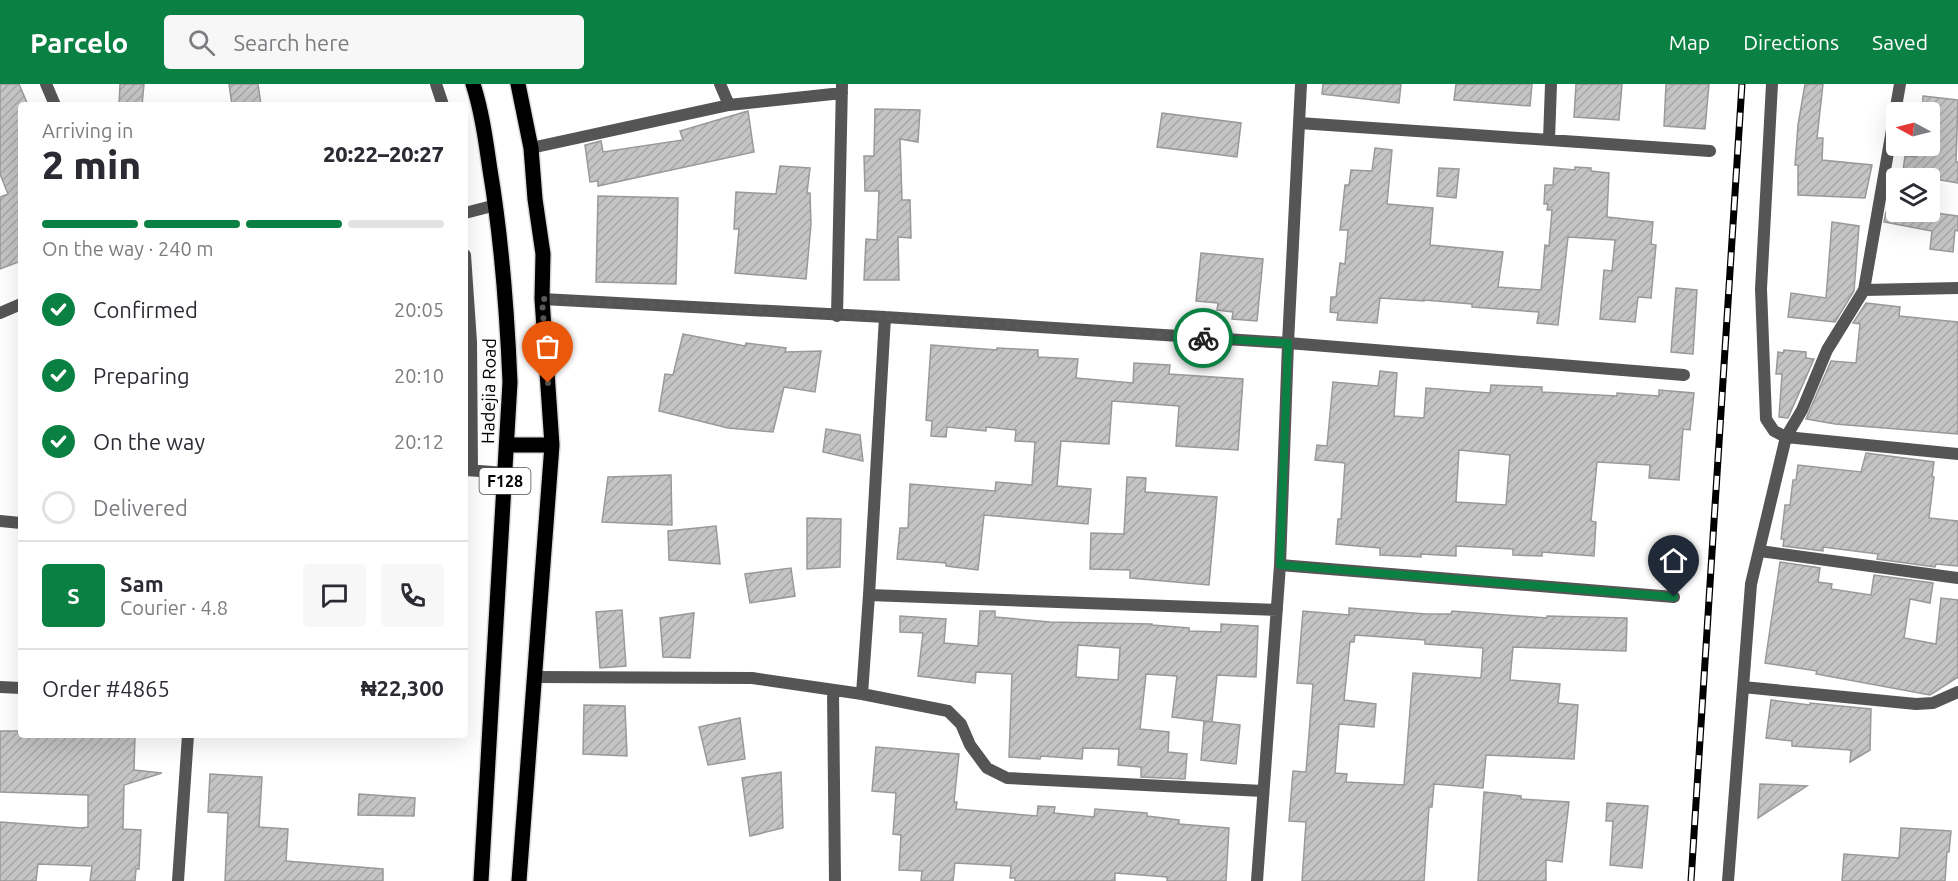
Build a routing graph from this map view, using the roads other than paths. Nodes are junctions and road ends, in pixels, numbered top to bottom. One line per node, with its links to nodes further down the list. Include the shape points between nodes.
1 (46, 84): 11 (street)
2 (436, 84): 12 (street)
3 (473, 84): 18 (main road, Hadejia Road / F128)
4 (518, 84): 16 (main road, F128)
5 (720, 84): 13 (street)
6 (1302, 84): 14 (street)
7 (1551, 84): 15 (street)
8 (1772, 84): 30 (street, via 1761,289 1766,419)
9 (1900, 84): 21 (street)
10 (842, 89): 13 (street); 26 (street)
11 (54, 102)
12 (442, 102)
13 (729, 105): 16 (street)
14 (1299, 123): 15 (street); 28 (street)
15 (1549, 140): 17 (street)
16 (531, 148): 23 (main road, F128, via 543,254)
17 (1710, 151)
18 (496, 205): 19 (street); 31 (main road, Hadejia Road / F128, via 508,315)
19 (468, 212)
20 (1958, 288): 21 (street)
21 (1863, 290): 30 (street, via 1827,350)
22 (468, 298): 34 (street)
23 (542, 299): 26 (street); 32 (main road, F128)
24 (18, 305): 25 (street)
25 (0, 313)
26 (837, 316): 27 (street)
27 (885, 317): 28 (street); 41 (street)
28 (1288, 343): 29 (street); 39 (street)
29 (1684, 375)
30 (1786, 437): 33 (street); 38 (street)
31 (507, 445): 32 (main road); 35 (main road, Hadejia Road / F128)
32 (552, 445): 44 (main road, F128)
33 (1958, 454)
34 (469, 470): 35 (street)
35 (506, 473): 54 (main road, Hadejia Road / F128)
36 (0, 521): 37 (street)
37 (18, 523)
38 (1760, 551): 40 (street); 46 (street, via 1751,584)
39 (1280, 565): 42 (street); 43 (street)
40 (1958, 578)
41 (869, 595): 43 (street); 50 (street)
42 (1674, 597)
43 (1277, 610): 52 (street)
44 (536, 677): 48 (street, via 752,678); 55 (main road, F128)
45 (0, 687): 47 (street)
46 (1743, 687): 49 (street, via 1916,704 1933,703); 58 (street)
47 (18, 688)
48 (833, 690): 50 (street); 56 (street)
49 (1958, 692)
50 (862, 694): 52 (street, via 948,711 961,724 987,768 1007,778)
51 (188, 738): 53 (street)
52 (1263, 791): 57 (street)
53 (178, 881)
54 (482, 881)
55 (519, 881)
56 (835, 881)
57 (1257, 881)
58 (1728, 881)

